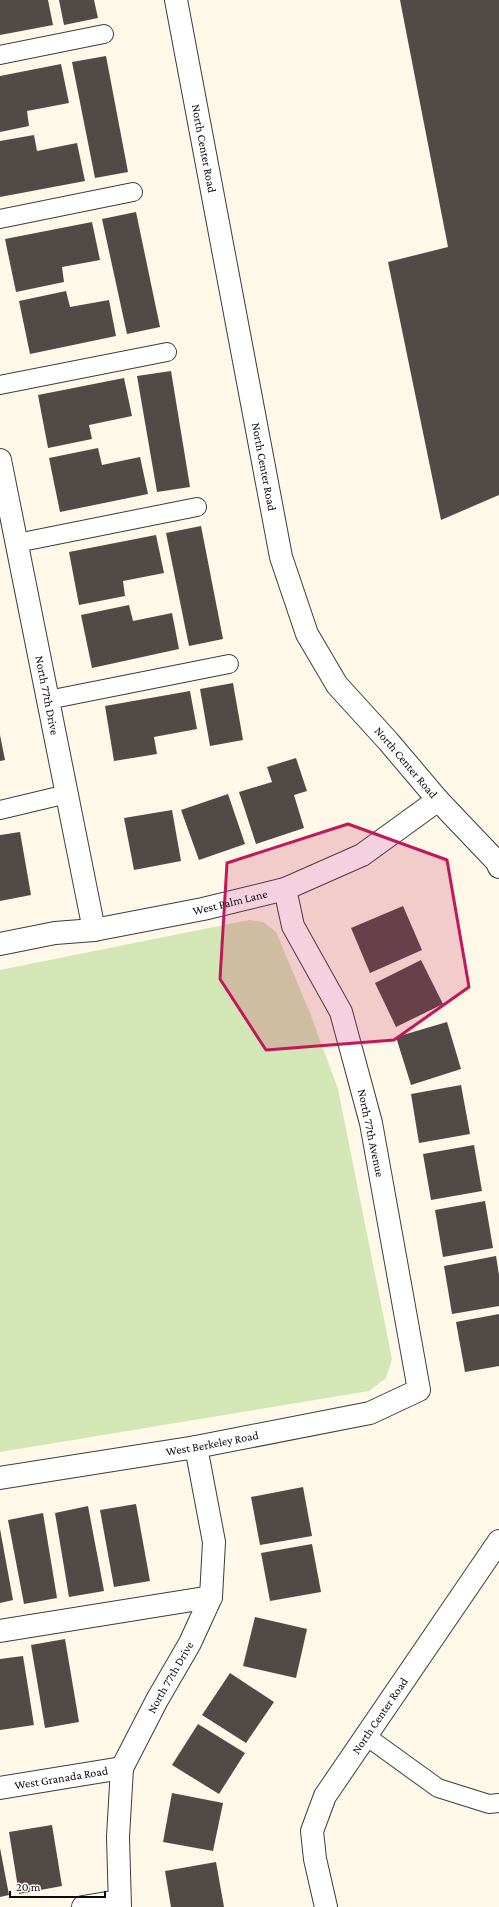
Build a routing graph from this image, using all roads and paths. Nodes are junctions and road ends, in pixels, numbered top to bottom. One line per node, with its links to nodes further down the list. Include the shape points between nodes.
1 (176, 0): 14 (street, North Center Road, via 281,557 307,634 338,685)
2 (104, 34): 3 (lane)
3 (0, 55)
4 (133, 192): 5 (lane)
5 (0, 219)
6 (167, 352): 7 (lane)
7 (0, 385)
8 (0, 460): 10 (street, North 77th Drive)
9 (197, 507): 10 (lane)
10 (17, 543): 12 (street, North 77th Drive)
11 (229, 664): 12 (lane)
12 (48, 700): 13 (street, North 77th Drive)
13 (66, 794): 15 (lane); 18 (street, North 77th Drive)
14 (438, 800): 16 (street, North Center Road); 17 (street, West Palm Lane, via 362,854)
15 (0, 810)
16 (498, 863)
17 (285, 889): 18 (street, West Palm Lane, via 203,909); 20 (street, North 77th Avenue, via 293,926 341,1012 371,1123)
18 (94, 930): 19 (street, West Palm Lane, via 55,933)
19 (0, 944)
20 (419, 1390): 21 (street, West Berkeley Road, via 370,1413)
21 (196, 1447): 22 (street, West Berkeley Road); 24 (street, North 77th Drive, via 214,1542)
22 (0, 1478)
23 (499, 1541): 26 (street, North Center Road)
24 (211, 1597): 25 (street); 27 (street, North 77th Drive, via 190,1642)
25 (0, 1631)
26 (366, 1736): 29 (lane, via 438,1788 489,1804); 32 (street, North Center Road, via 325,1796 312,1831 315,1859)
27 (122, 1768): 28 (street, West Granada Road); 30 (street, North 77th Drive, via 118,1837)
28 (0, 1788)
29 (499, 1804)
30 (119, 1904): 31 (street)
31 (83, 1907)
32 (326, 1907)

